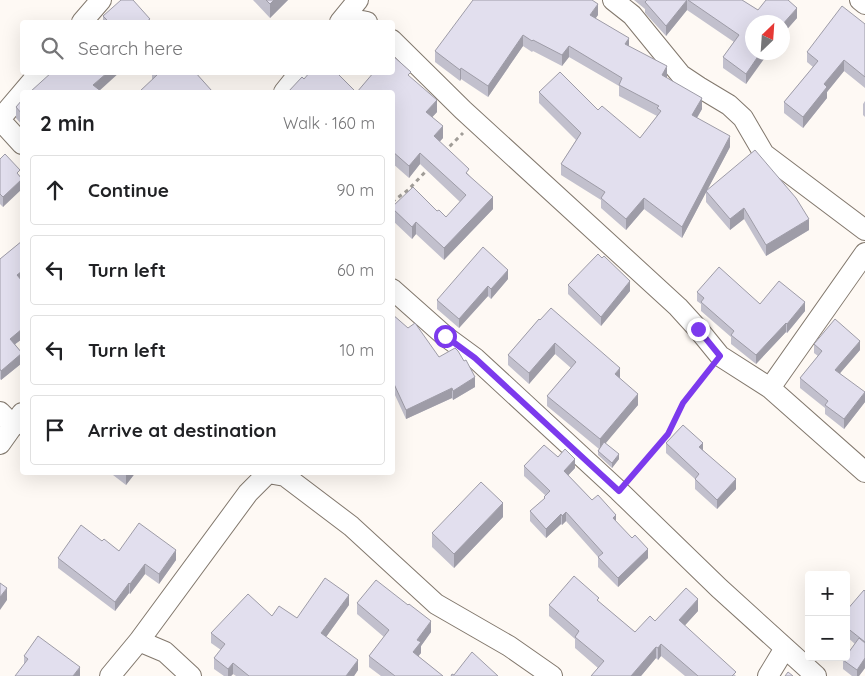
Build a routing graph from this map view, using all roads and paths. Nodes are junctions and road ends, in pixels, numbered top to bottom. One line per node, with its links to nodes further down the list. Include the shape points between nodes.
1 (102, 0): 6 (street)
2 (358, 0): 7 (street)
3 (613, 0): 20 (street, via 632,15 682,75 729,105 743,118 764,154)
4 (860, 0): 5 (street)
5 (865, 4)
6 (84, 20)
7 (342, 20)
8 (395, 43): 15 (street)
9 (37, 75): 11 (street)
10 (298, 75): 12 (street)
11 (25, 90)
12 (286, 90)
13 (20, 96): 14 (street)
14 (0, 119): 16 (street)
15 (475, 120): 17 (path); 23 (street, via 678,308)
16 (20, 142)
17 (442, 155)
18 (428, 169): 19 (path)
19 (395, 200)
20 (865, 230)
21 (865, 253): 24 (street)
22 (395, 292): 31 (street, via 475,358)
23 (720, 356): 24 (street); 31 (path, via 683,403 668,434)
24 (770, 388): 28 (street)
25 (0, 412): 26 (street)
26 (18, 420): 27 (street)
27 (0, 444)
28 (865, 472)
29 (266, 475): 32 (street, via 248,493)
30 (279, 475): 36 (street, via 351,526 436,604 509,646)
31 (619, 491): 33 (street)
32 (139, 641): 34 (street); 35 (street, via 164,652)
33 (785, 648): 37 (street); 38 (street)
34 (110, 676)
35 (191, 676)
36 (552, 676)
37 (768, 676)
38 (816, 676)

